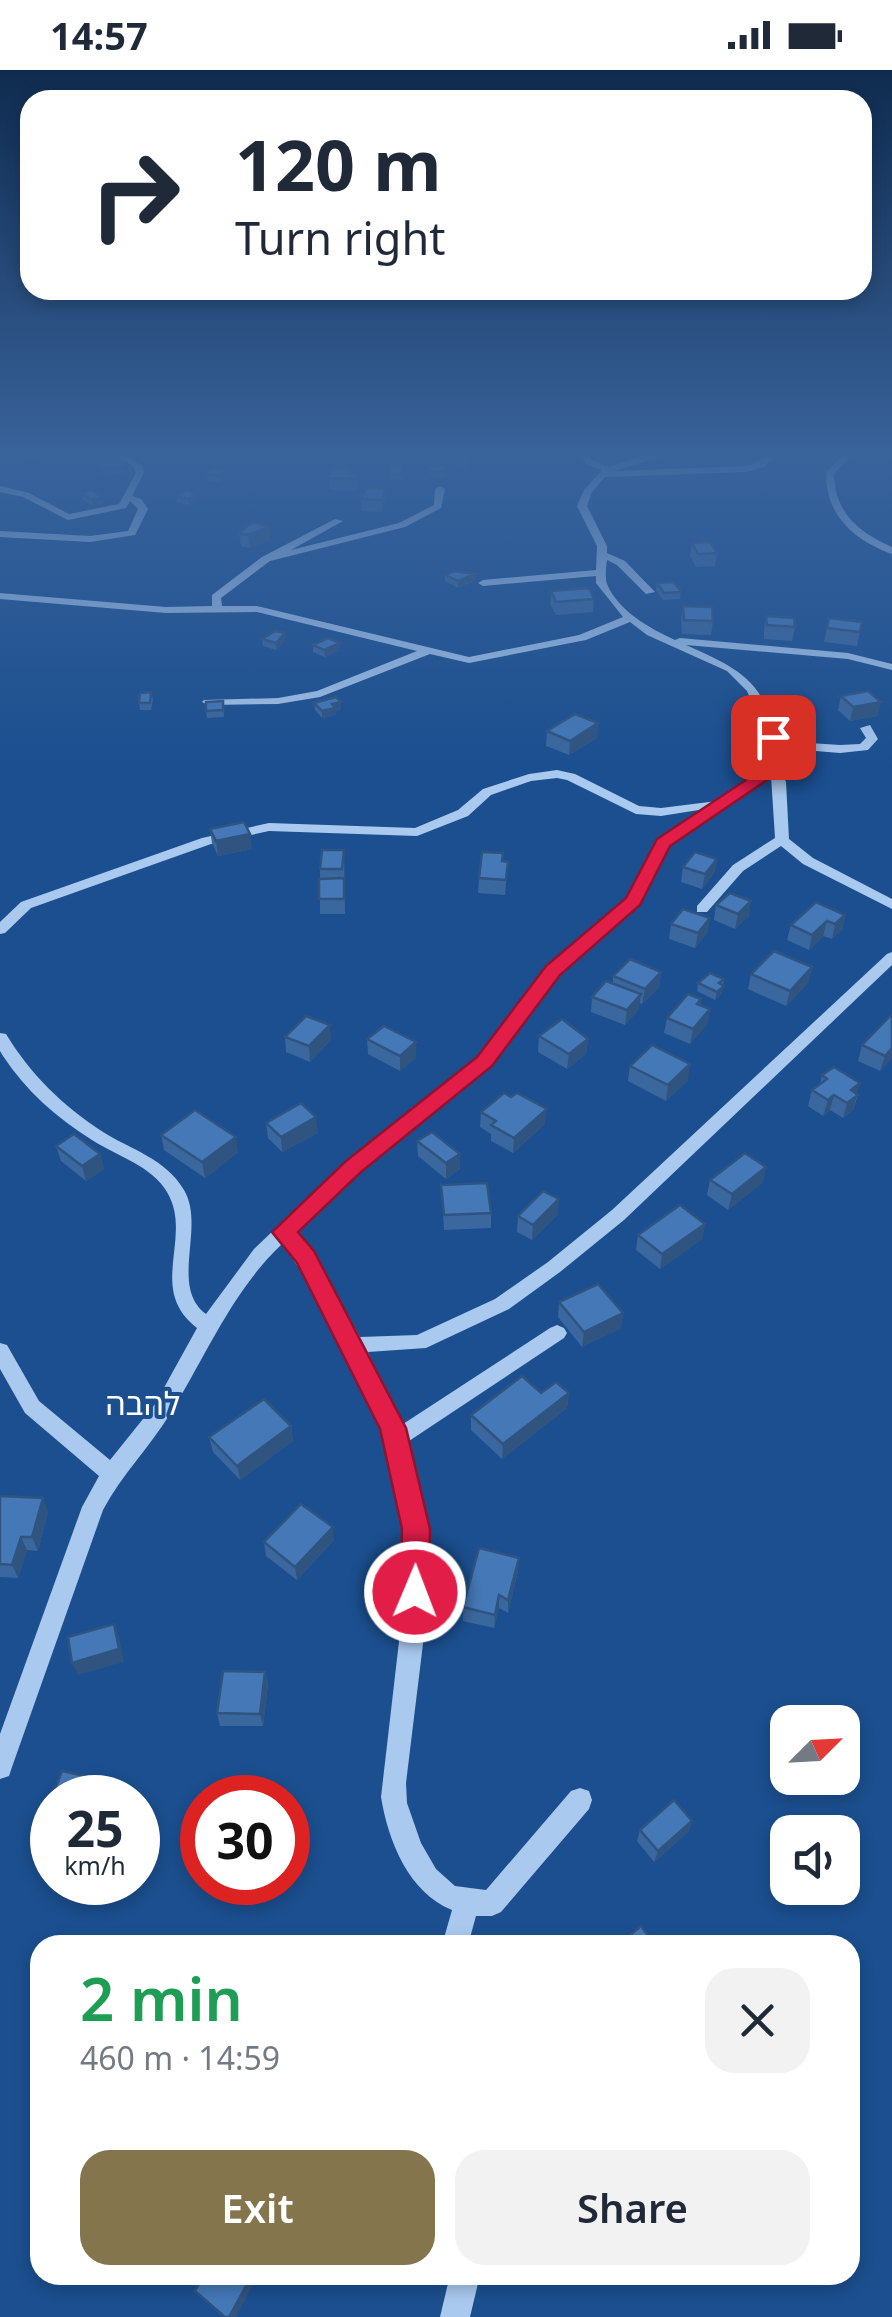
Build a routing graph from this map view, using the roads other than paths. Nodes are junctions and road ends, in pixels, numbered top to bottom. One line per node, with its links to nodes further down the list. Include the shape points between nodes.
1 (270, 557): 5 (street)
2 (274, 557): 5 (street)
3 (604, 557): 6 (street)
4 (608, 557): 8 (street)
5 (266, 559): 10 (street, via 216,597)
6 (600, 573): 7 (street); 11 (street)
7 (483, 583)
8 (650, 592)
9 (0, 596): 10 (street)
10 (216, 608): 13 (street, via 257,609)
11 (628, 619): 12 (street); 13 (street, via 582,638 485,658)
12 (668, 640): 14 (street, via 848,656); 17 (street, via 740,675)
13 (427, 651): 15 (street, via 320,694)
14 (892, 668)
15 (208, 702)
16 (866, 728): 17 (street, via 872,740 864,747)
17 (774, 744): 18 (street)
18 (772, 764): 19 (street, via 760,781); 20 (street, via 780,782)
19 (728, 802): 23 (street, via 636,810 571,777 528,778 487,792 463,813 416,832 269,828 207,841 26,905); 26 (street, via 663,843 633,901 553,970 485,1062)
20 (782, 840): 21 (street); 22 (street, via 738,868)
21 (892, 905)
22 (702, 909)
23 (0, 930)
24 (892, 957): 29 (street, via 554,1267 502,1304 419,1343)
25 (0, 1038): 27 (street, via 56,1109 164,1175 186,1225 178,1290 190,1317)
26 (283, 1232): 27 (street); 29 (street, via 306,1258)
27 (208, 1326): 32 (street, via 178,1386)
28 (557, 1332): 31 (street)
29 (352, 1345): 31 (street)
30 (0, 1351): 32 (street, via 32,1407)
31 (396, 1439): 35 (street, via 416,1529 392,1795 418,1867 436,1890)
32 (111, 1474): 33 (street, via 93,1507)
33 (0, 1767)
34 (580, 1800): 35 (street, via 492,1903)
35 (466, 1905): 36 (street)
36 (458, 1935)
37 (463, 2285): 38 (street)
38 (455, 2317)

